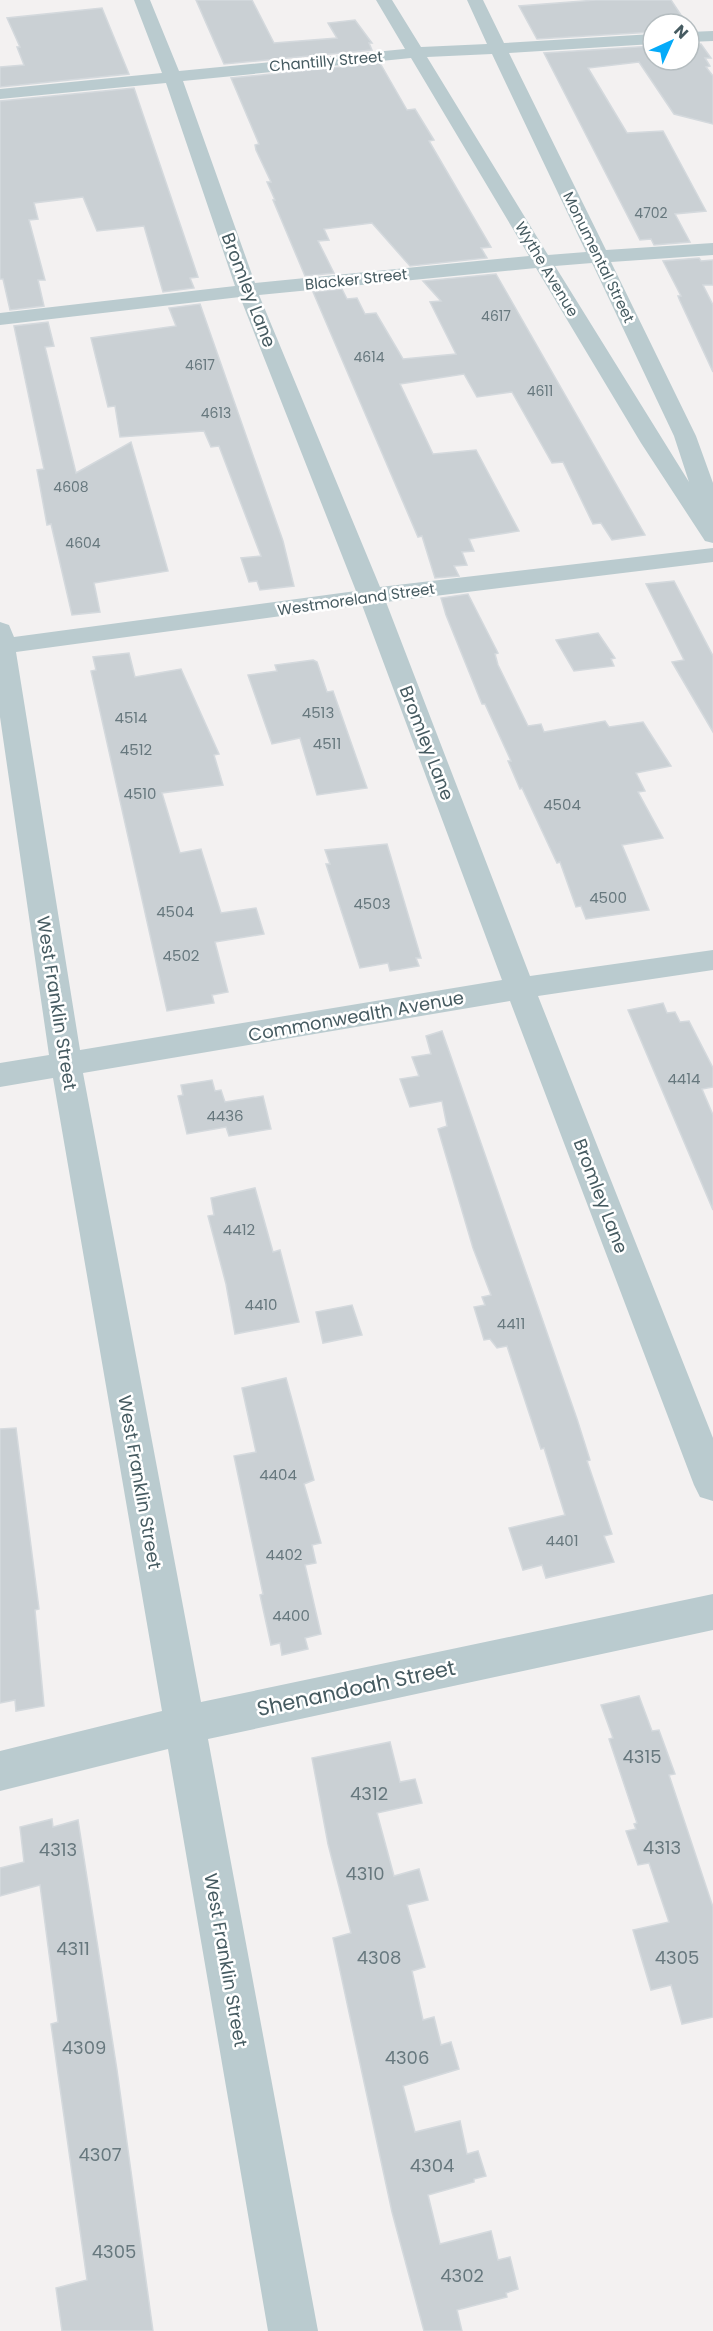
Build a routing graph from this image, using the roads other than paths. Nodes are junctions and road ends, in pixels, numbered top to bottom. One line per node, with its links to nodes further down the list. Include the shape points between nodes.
1 (142, 0): 7 (street, Bromley Lane)
2 (384, 0): 6 (street, Wythe Avenue)
3 (475, 0): 5 (street, Monumental Street)
4 (641, 40): 5 (street, Chantilly Street)
5 (498, 48): 6 (street, Chantilly Street); 10 (street, Monumental Street)
6 (414, 52): 7 (street, Chantilly Street); 11 (street, Wythe Avenue)
7 (172, 75): 8 (street, Chantilly Street); 12 (street, Bromley Lane)
8 (0, 94)
9 (713, 249): 10 (street, Blacker Street)
10 (598, 256): 11 (street, Blacker Street); 14 (street, Monumental Street, via 685,436)
11 (543, 261): 12 (street, Blacker Street); 15 (street, Wythe Avenue)
12 (247, 290): 13 (street, Blacker Street); 17 (street, Bromley Lane)
13 (0, 319)
14 (713, 519)
15 (713, 536)
16 (713, 555): 17 (street, Westmoreland Street)
17 (371, 596): 18 (street, Westmoreland Street); 20 (street, Bromley Lane)
18 (1, 642): 21 (street, West Franklin Street)
19 (713, 960): 20 (street, Commonwealth Avenue)
20 (520, 988): 21 (street, Commonwealth Avenue); 23 (street, Bromley Lane)
21 (66, 1064): 22 (street, Commonwealth Avenue); 25 (street, West Franklin Street)
22 (0, 1075)
23 (713, 1485)
24 (713, 1612): 25 (street, Shenandoah Street)
25 (184, 1725): 26 (street, Shenandoah Street); 27 (street, West Franklin Street)
26 (0, 1771)
27 (293, 2331)

